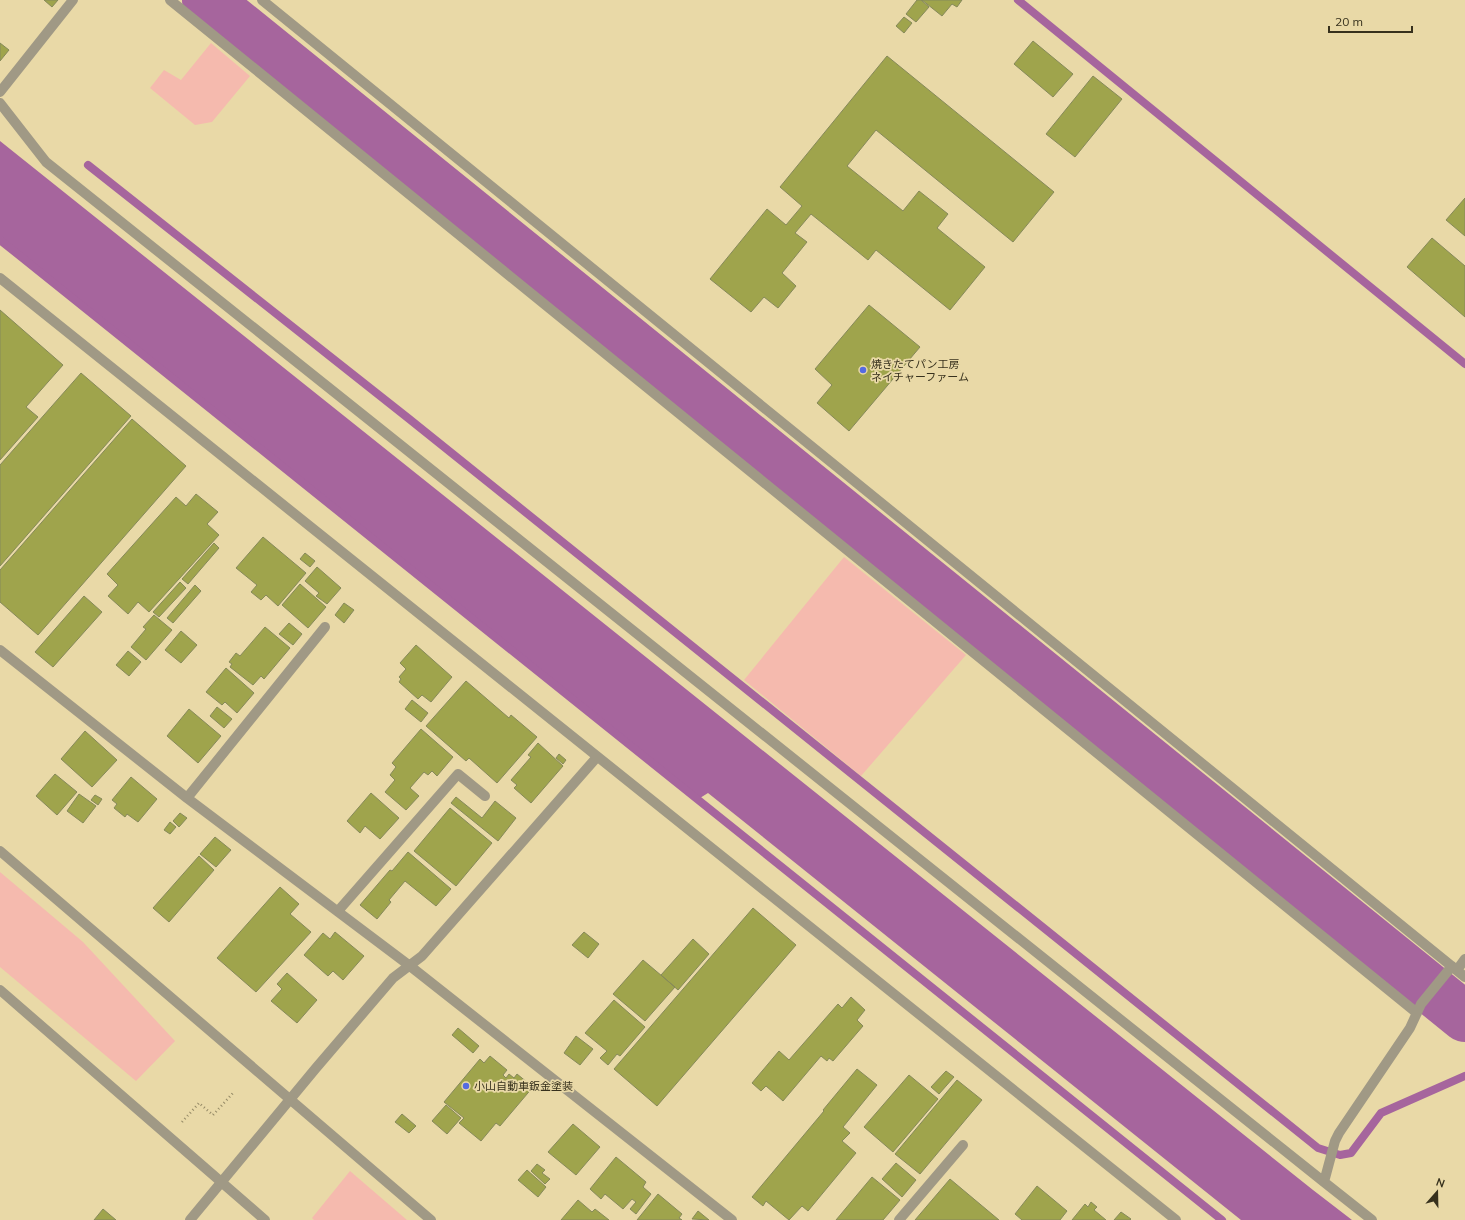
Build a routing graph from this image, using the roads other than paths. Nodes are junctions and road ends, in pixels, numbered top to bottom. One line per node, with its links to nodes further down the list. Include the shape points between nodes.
1 (74, 0): 4 (street)
2 (170, 0): 19 (street)
3 (262, 0): 16 (street)
4 (0, 92)
5 (0, 103): 23 (street, via 46,162)
6 (0, 278): 9 (street)
7 (325, 627): 11 (street)
8 (0, 650): 11 (street)
9 (597, 757): 15 (street, via 422,956); 29 (street)
10 (485, 796): 13 (street, via 458,774)
11 (187, 798): 13 (street)
12 (0, 851): 20 (street)
13 (338, 911): 15 (street)
14 (1465, 959): 16 (street)
15 (410, 966): 20 (street, via 393,978); 27 (street)
16 (1454, 968): 17 (street); 19 (street, via 1444,976)
17 (1465, 976)
18 (0, 990): 22 (street)
19 (1419, 1009): 23 (street, via 1410,1028 1335,1141)
20 (291, 1099): 22 (street); 26 (street)
21 (963, 1145): 28 (street)
22 (221, 1182): 24 (street); 25 (street)
23 (1324, 1182): 30 (street)
24 (190, 1220)
25 (265, 1220)
26 (431, 1220)
27 (732, 1220)
28 (899, 1220)
29 (1176, 1220)
30 (1372, 1220)

